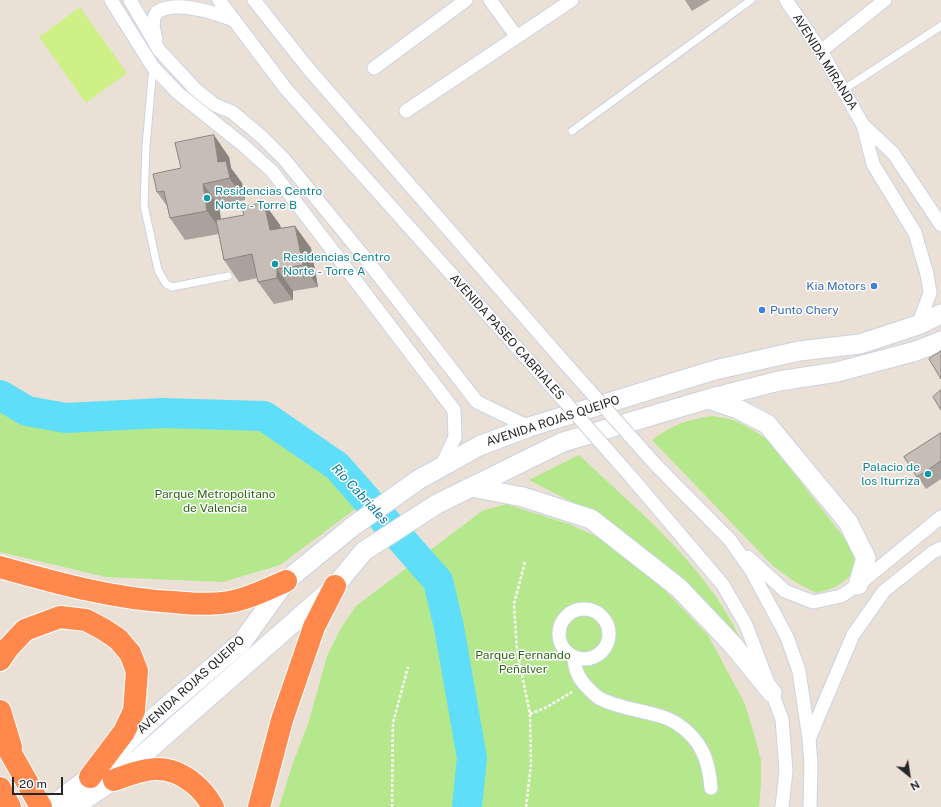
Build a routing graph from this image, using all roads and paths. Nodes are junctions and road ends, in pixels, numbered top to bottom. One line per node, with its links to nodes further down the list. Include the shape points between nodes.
1 (111, 0): 16 (street)
2 (130, 0): 14 (street)
3 (219, 0): 11 (street, AVENIDA PASEO CABRIALES)
4 (254, 0): 32 (street, bridge, via 307,67 564,362 655,464)
5 (466, 0): 17 (street)
6 (490, 0): 13 (street)
7 (572, 0): 13 (street)
8 (751, 0): 21 (lane)
9 (786, 0): 15 (street, AVENIDA MIRANDA)
10 (885, 0): 15 (street)
11 (234, 20): 14 (street, via 190,2 172,1 160,8 153,18 152,27); 43 (street, AVENIDA PASEO CABRIALES, bridge, via 286,89 545,379 723,585 746,625)
12 (941, 26): 18 (lane)
13 (517, 37): 19 (street)
14 (159, 50): 28 (street, via 195,89 215,105 232,112 284,159 366,259 476,402)
15 (820, 51): 18 (street, AVENIDA MIRANDA)
16 (153, 67): 23 (lane, via 144,205 158,270 166,284 172,287); 29 (street, via 178,93 272,172 454,410 455,437)
17 (374, 68)
18 (843, 90): 20 (street, AVENIDA MIRANDA)
19 (406, 111)
20 (862, 125): 22 (street, AVENIDA MIRANDA, via 893,153); 25 (street, AVENIDA MIRANDA, via 873,164 915,233 927,274 930,293)
21 (572, 131)
22 (941, 225)
23 (228, 276)
24 (941, 314): 25 (street, AVENIDA ROJAS QUEIPO)
25 (918, 325): 28 (street, AVENIDA ROJAS QUEIPO, via 860,344 799,351 715,370)
26 (941, 341): 27 (street, AVENIDA ROJAS QUEIPO, via 916,351 838,372 779,381)
27 (708, 399): 30 (street, AVENIDA ROJAS QUEIPO, via 563,442); 38 (street, via 738,409 767,424 848,522 866,558)
28 (529, 427): 29 (street, AVENIDA ROJAS QUEIPO, via 479,446)
29 (441, 467): 36 (street, AVENIDA ROJAS QUEIPO, via 352,526)
30 (471, 487): 37 (street, AVENIDA ROJAS QUEIPO, via 437,504 364,551); 43 (street, via 523,497 591,519 679,588 733,645)
31 (941, 517): 38 (street)
32 (730, 540): 38 (street, via 785,592 813,602 841,596); 47 (street, via 751,570 787,637 799,671)
33 (938, 549): 47 (street, via 884,591 853,635)
34 (525, 562): 45 (path, via 514,604 516,651)
35 (0, 567): 36 (highway, via 145,601 190,604 229,602)
36 (286, 581): 49 (street, AVENIDA ROJAS QUEIPO, via 242,642 150,721)
37 (335, 586): 49 (street, AVENIDA ROJAS QUEIPO); 57 (highway, via 314,627 282,720)
38 (858, 586)
39 (574, 658): 42 (street, via 574,667)
40 (0, 660): 49 (highway, via 25,630 60,617 86,620 98,626 118,639 130,653 137,671 134,711)
41 (408, 666): 58 (path, via 393,723)
42 (584, 684): 45 (path, via 547,707); 51 (street, via 599,699 678,724 702,749 709,767)
43 (772, 693): 60 (street, AVENIDA PASEO CABRIALES, via 782,719 786,771)
44 (0, 711): 48 (highway)
45 (530, 714): 59 (path, via 532,764)
46 (0, 734): 48 (highway)
47 (809, 739): 61 (street)
48 (14, 758): 53 (highway)
49 (103, 781): 54 (street, AVENIDA ROJAS QUEIPO); 55 (street, AVENIDA ROJAS QUEIPO); 56 (highway, via 142,770 166,768 183,775 199,788)
50 (0, 788): 52 (highway)
51 (711, 788)
52 (10, 807)
53 (41, 807)
54 (50, 807)
55 (73, 807)
56 (213, 807)
57 (259, 807)
58 (392, 807)
59 (526, 807)
60 (782, 807)
61 (810, 807)

